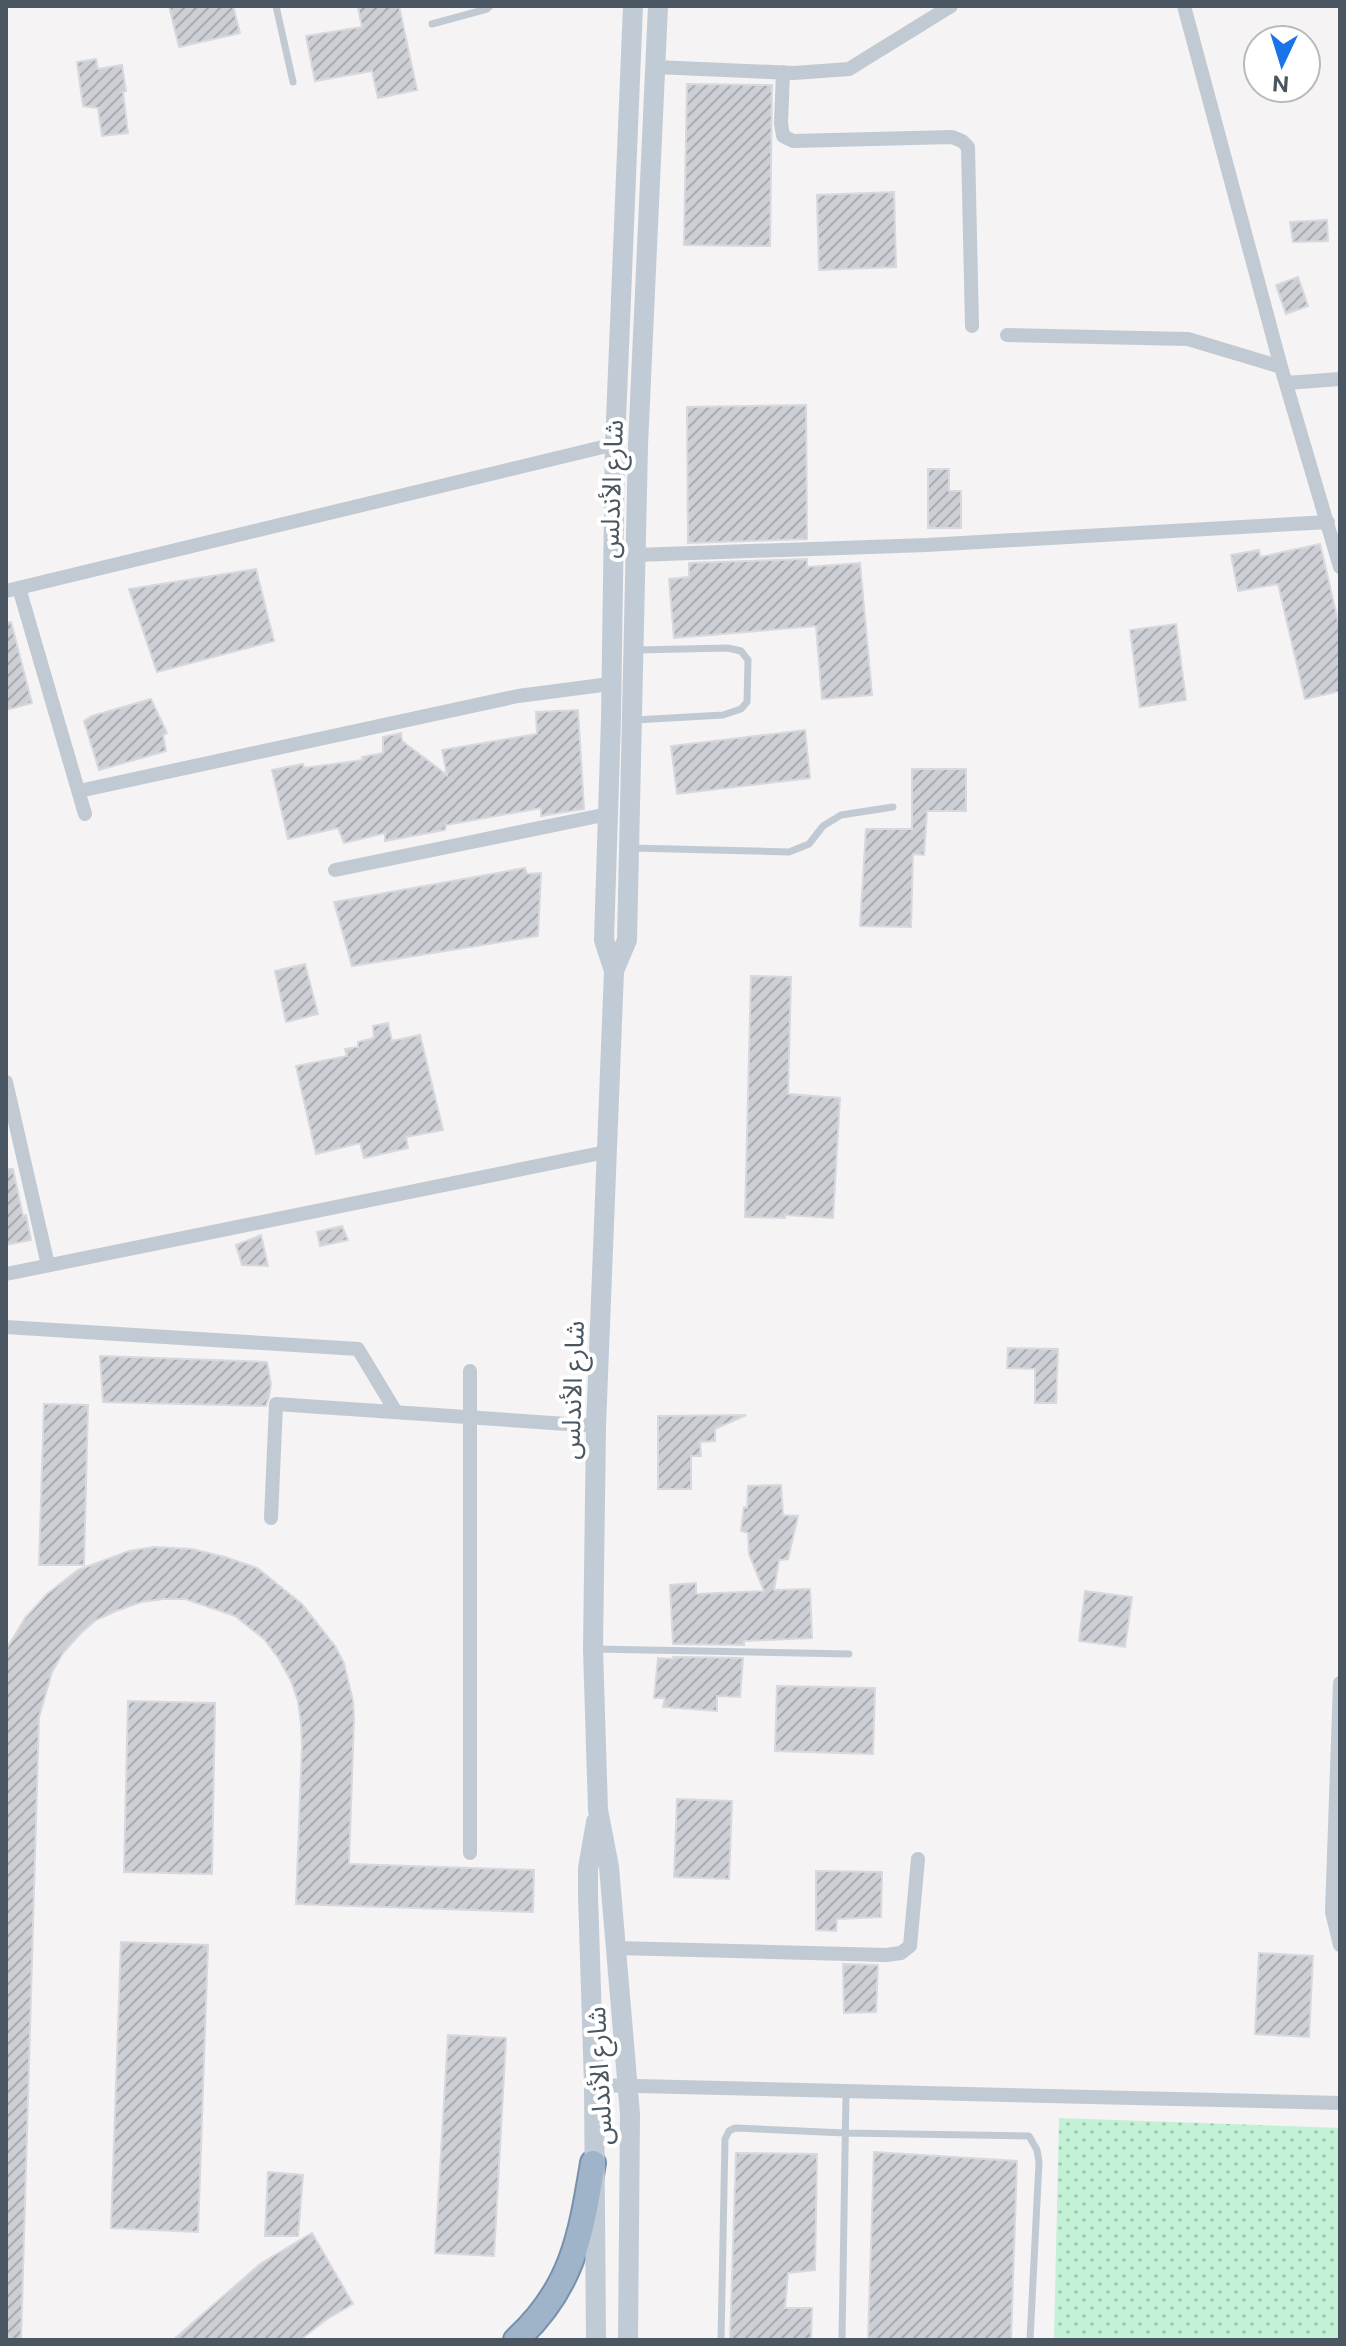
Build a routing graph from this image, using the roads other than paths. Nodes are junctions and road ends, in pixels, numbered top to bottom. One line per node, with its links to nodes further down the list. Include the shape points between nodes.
1 (276, 6): 10 (lane)
2 (490, 6): 7 (lane)
3 (633, 6): 16 (main road, شارع الأندلس)
4 (658, 6): 8 (main road, شارع الأندلس)
5 (951, 6): 9 (street, via 849,69)
6 (1184, 6): 13 (street)
7 (432, 24)
8 (655, 67): 9 (street); 18 (main road, شارع الأندلس)
9 (783, 72): 11 (street, via 781,123 783,136 793,141 952,137 968,147)
10 (293, 82)
11 (972, 326)
12 (1007, 335): 13 (street, via 1188,339)
13 (1281, 367): 15 (street)
14 (1340, 379): 15 (street)
15 (1286, 383): 17 (street)
16 (615, 444): 20 (street); 22 (main road, شارع الأندلس)
17 (1328, 522): 18 (street); 19 (street)
18 (635, 555): 21 (main road, شارع الأندلس)
19 (1340, 567)
20 (12, 590): 24 (street)
21 (634, 650): 23 (main road, شارع الأندلس); 23 (lane, via 728,648 741,651 748,660 747,702 741,709)
22 (610, 684): 24 (street, via 518,696); 27 (main road, شارع الأندلس)
23 (633, 720): 28 (main road, شارع الأندلس)
24 (79, 791): 26 (street)
25 (893, 807): 28 (lane, via 841,815 809,844 789,852)
26 (85, 814)
27 (608, 814): 29 (street); 30 (main road, شارع الأندلس, via 604,940)
28 (630, 848): 30 (main road, شارع الأندلس, via 627,940)
29 (335, 870)
30 (614, 971): 32 (main road, شارع الأندلس)
31 (6, 1082): 33 (street)
32 (606, 1152): 33 (street); 39 (main road, شارع الأندلس)
33 (48, 1265): 34 (street)
34 (6, 1274)
35 (6, 1327): 37 (street, via 358,1349)
36 (470, 1371): 38 (street)
37 (396, 1412): 38 (street); 40 (street, via 276,1404)
38 (471, 1417): 39 (street); 46 (street)
39 (596, 1426): 41 (main road, شارع الأندلس)
40 (271, 1518)
41 (593, 1649): 42 (lane); 44 (main road, شارع الأندلس)
42 (849, 1654)
43 (1340, 1683): 45 (street)
44 (598, 1810): 49 (main road, شارع الأندلس); 51 (main road, شارع الأندلس, via 588,1868)
45 (1337, 1839): 48 (street, via 1332,1912)
46 (470, 1853)
47 (918, 1859): 49 (street, via 910,1946 901,1953)
48 (1340, 1945)
49 (616, 1948): 50 (main road, شارع الأندلس)
50 (628, 2084): 51 (street); 52 (street); 58 (main road, شارع الأندلس)
51 (594, 2085): 55 (main road, شارع الأندلس)
52 (846, 2089): 53 (street); 54 (lane)
53 (1340, 2103)
54 (845, 2133): 59 (lane, via 729,2131); 60 (lane); 61 (lane, via 1029,2136 1039,2162)
55 (593, 2163): 56 (highway, via 584,2219 565,2278 551,2303); 57 (main road, شارع الأندلس)
56 (516, 2340)
57 (596, 2340)
58 (628, 2340)
59 (721, 2340)
60 (842, 2340)
61 (1030, 2340)

